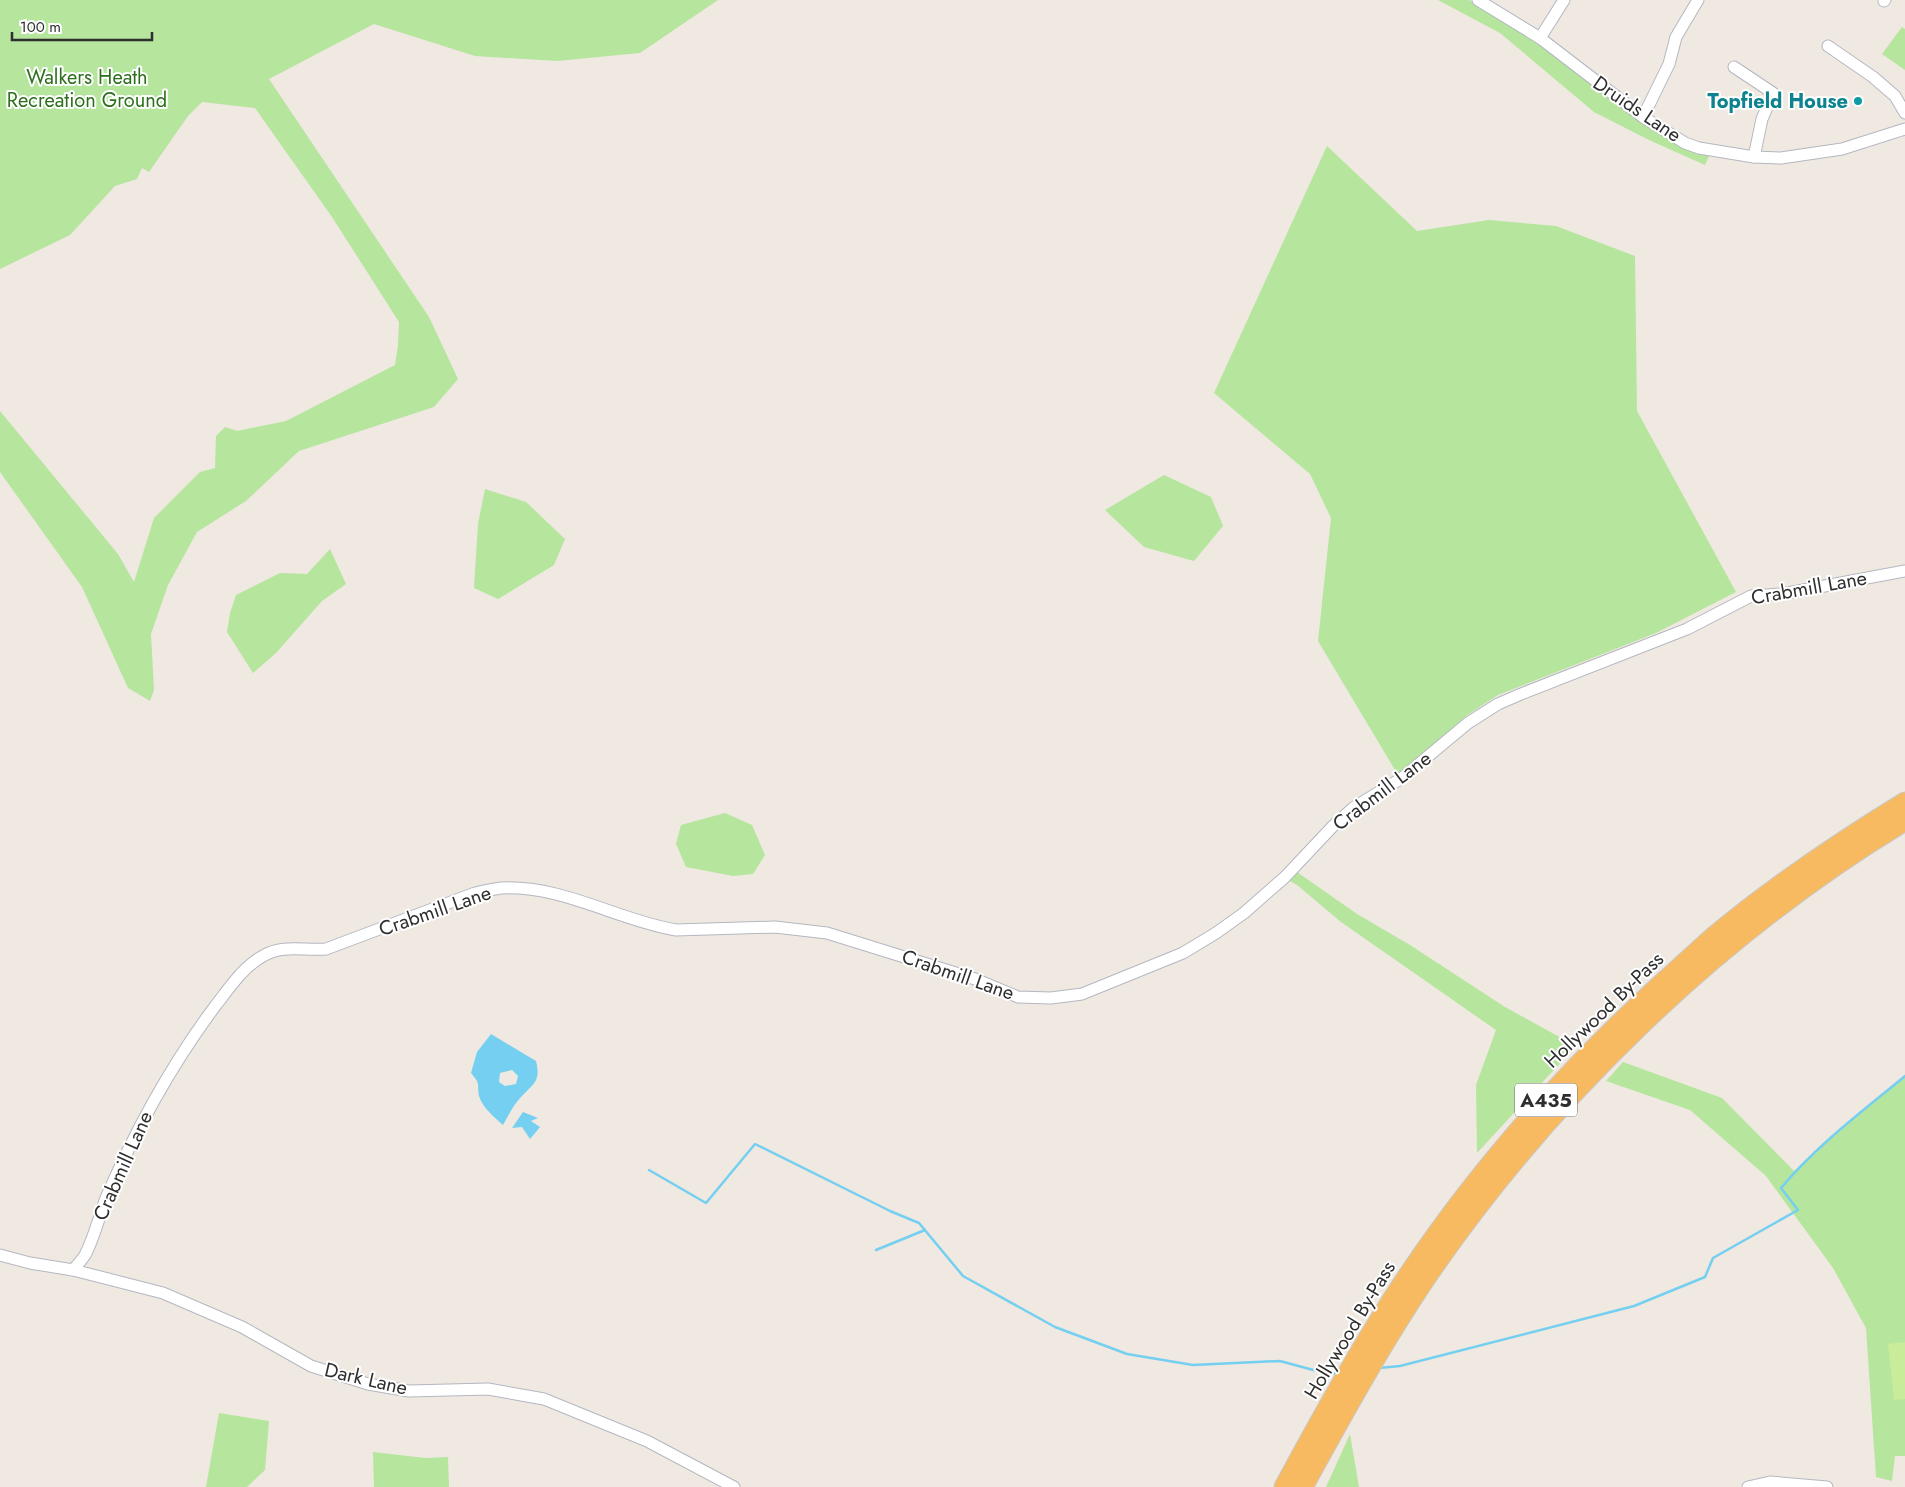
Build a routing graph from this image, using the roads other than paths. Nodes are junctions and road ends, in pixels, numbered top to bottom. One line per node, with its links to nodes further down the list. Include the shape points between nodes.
1 (1478, 0): 4 (street, Druids Lane)
2 (1564, 0): 4 (street)
3 (1698, 0): 8 (street, via 1676,37 1669,64)
4 (1540, 38): 8 (street, Druids Lane)
5 (1828, 46): 7 (street, via 1895,96)
6 (1734, 67): 10 (street, via 1773,93 1762,119)
7 (1905, 113)
8 (1643, 117): 10 (street, Druids Lane, via 1685,143 1716,152)
9 (1905, 129): 10 (street, Druids Lane, via 1833,151 1781,158)
10 (1754, 157)
11 (1905, 571): 15 (street, Crabmill Lane, via 1782,594 1751,596 1687,629 1498,704 1468,723 1402,778 1353,808 1285,877 1216,933 1183,953 1082,994 1051,998 1018,997 975,979 827,933 775,927 662,928 572,898 528,889 500,888 475,893 326,949 284,948 264,955 228,990 189,1041 157,1093 136,1132)
12 (1905, 802): 19 (highway, Hollywood By-Pass / A435, via 1786,881 1712,938 1581,1061 1498,1155 1413,1269 1375,1326)
13 (1905, 821): 20 (highway, Hollywood By-Pass / A435, via 1799,893 1721,954 1597,1068 1506,1170 1426,1278 1390,1334)
14 (0, 1254): 16 (street, Dark Lane)
15 (85, 1256): 16 (street, Crabmill Lane); 17 (street)
16 (73, 1270): 17 (street, Dark Lane)
17 (104, 1278): 18 (street, Dark Lane, via 163,1292 242,1327 311,1366 368,1384 409,1391 488,1389 544,1399 647,1441)
18 (734, 1487)
19 (1284, 1487)
20 (1303, 1487)
21 (1748, 1487): 22 (street, via 1770,1482)
22 (1827, 1487)

